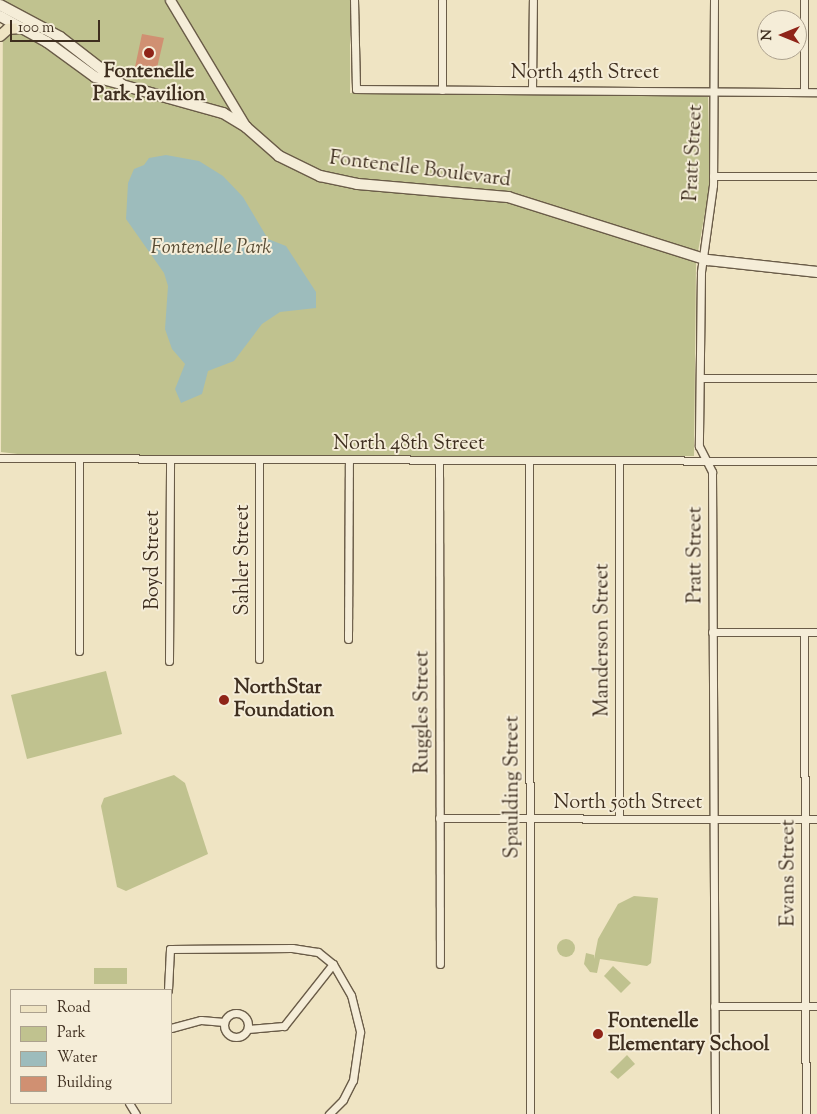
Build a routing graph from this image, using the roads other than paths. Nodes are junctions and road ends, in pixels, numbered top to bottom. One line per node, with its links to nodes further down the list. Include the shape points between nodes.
1 (170, 0): 17 (street)
2 (354, 0): 12 (street, North 45th Street, via 354,88)
3 (442, 0): 12 (street)
4 (533, 0): 13 (street)
5 (714, 0): 14 (street, Pratt Street)
6 (804, 0): 15 (street)
7 (0, 5): 11 (main road, Fontenelle Boulevard, via 60,37)
8 (0, 16): 9 (main road, Fontenelle Boulevard)
9 (24, 28): 10 (main road, via 8,29); 11 (main road, Fontenelle Boulevard, via 95,77)
10 (0, 36)
11 (122, 85): 18 (main road, Fontenelle Boulevard)
12 (442, 90): 13 (street, North 45th Street)
13 (532, 90): 14 (street, North 45th Street)
14 (713, 92): 15 (street, North 45th Street); 20 (street, Pratt Street)
15 (804, 92): 16 (street, North 45th Street)
16 (817, 92)
17 (230, 100): 18 (street); 19 (street)
18 (222, 113): 19 (main road, Fontenelle Boulevard)
19 (246, 127): 22 (main road, Fontenelle Boulevard, via 279,156 326,178 368,185 508,197)
20 (713, 176): 21 (street); 22 (street, Pratt Street)
21 (817, 176)
22 (703, 258): 23 (main road, Fontenelle Boulevard); 24 (street, Pratt Street)
23 (817, 272)
24 (701, 378): 25 (street); 34 (street, Pratt Street, via 699,446)
25 (817, 378)
26 (0, 458): 27 (street, North 48th Street)
27 (79, 459): 28 (street, North 48th Street); 42 (street)
28 (170, 460): 29 (street, North 48th Street); 44 (street, Boyd Street)
29 (259, 460): 30 (street, North 48th Street); 43 (street, Sahler Street)
30 (349, 460): 31 (street, North 48th Street); 41 (street)
31 (439, 460): 32 (street, North 48th Street); 45 (street, Ruggles Street)
32 (529, 461): 33 (street, North 48th Street); 46 (street, Spaulding Street)
33 (619, 461): 34 (street, North 48th Street); 47 (street, Manderson Street)
34 (707, 461): 36 (street, North 48th Street); 38 (street, Pratt Street, via 712,472)
35 (817, 461): 36 (street, North 48th Street)
36 (805, 462): 37 (street)
37 (817, 468)
38 (712, 632): 39 (street); 48 (street, Pratt Street)
39 (804, 632): 40 (street); 49 (street, Evans Street)
40 (817, 632)
41 (348, 639)
42 (79, 650)
43 (259, 659)
44 (169, 661)
45 (439, 818): 46 (street, North 50th Street); 52 (street, Ruggles Street)
46 (529, 819): 47 (street, North 50th Street); 61 (street, Spaulding Street)
47 (620, 819): 48 (street, North 50th Street)
48 (713, 819): 49 (street, North 50th Street); 54 (street, Pratt Street)
49 (805, 819): 50 (street, North 50th Street); 55 (street, Evans Street)
50 (817, 819)
51 (333, 964): 53 (street, via 318,952 292,948 170,949); 59 (street, via 284,1026); 60 (street, via 351,995 360,1032 353,1080 343,1100)
52 (440, 964)
53 (168, 989)
54 (714, 1006): 55 (street); 62 (street, Pratt Street)
55 (806, 1006): 56 (street); 63 (street, Evans Street)
56 (817, 1006)
57 (224, 1022): 58 (street, via 201,1020); 59 (street, via 225,1030 234,1037 242,1036); 59 (street, via 230,1014 240,1013 247,1018)
58 (172, 1028)
59 (248, 1029)
60 (329, 1114)
61 (530, 1114)
62 (715, 1114)
63 (806, 1114)

